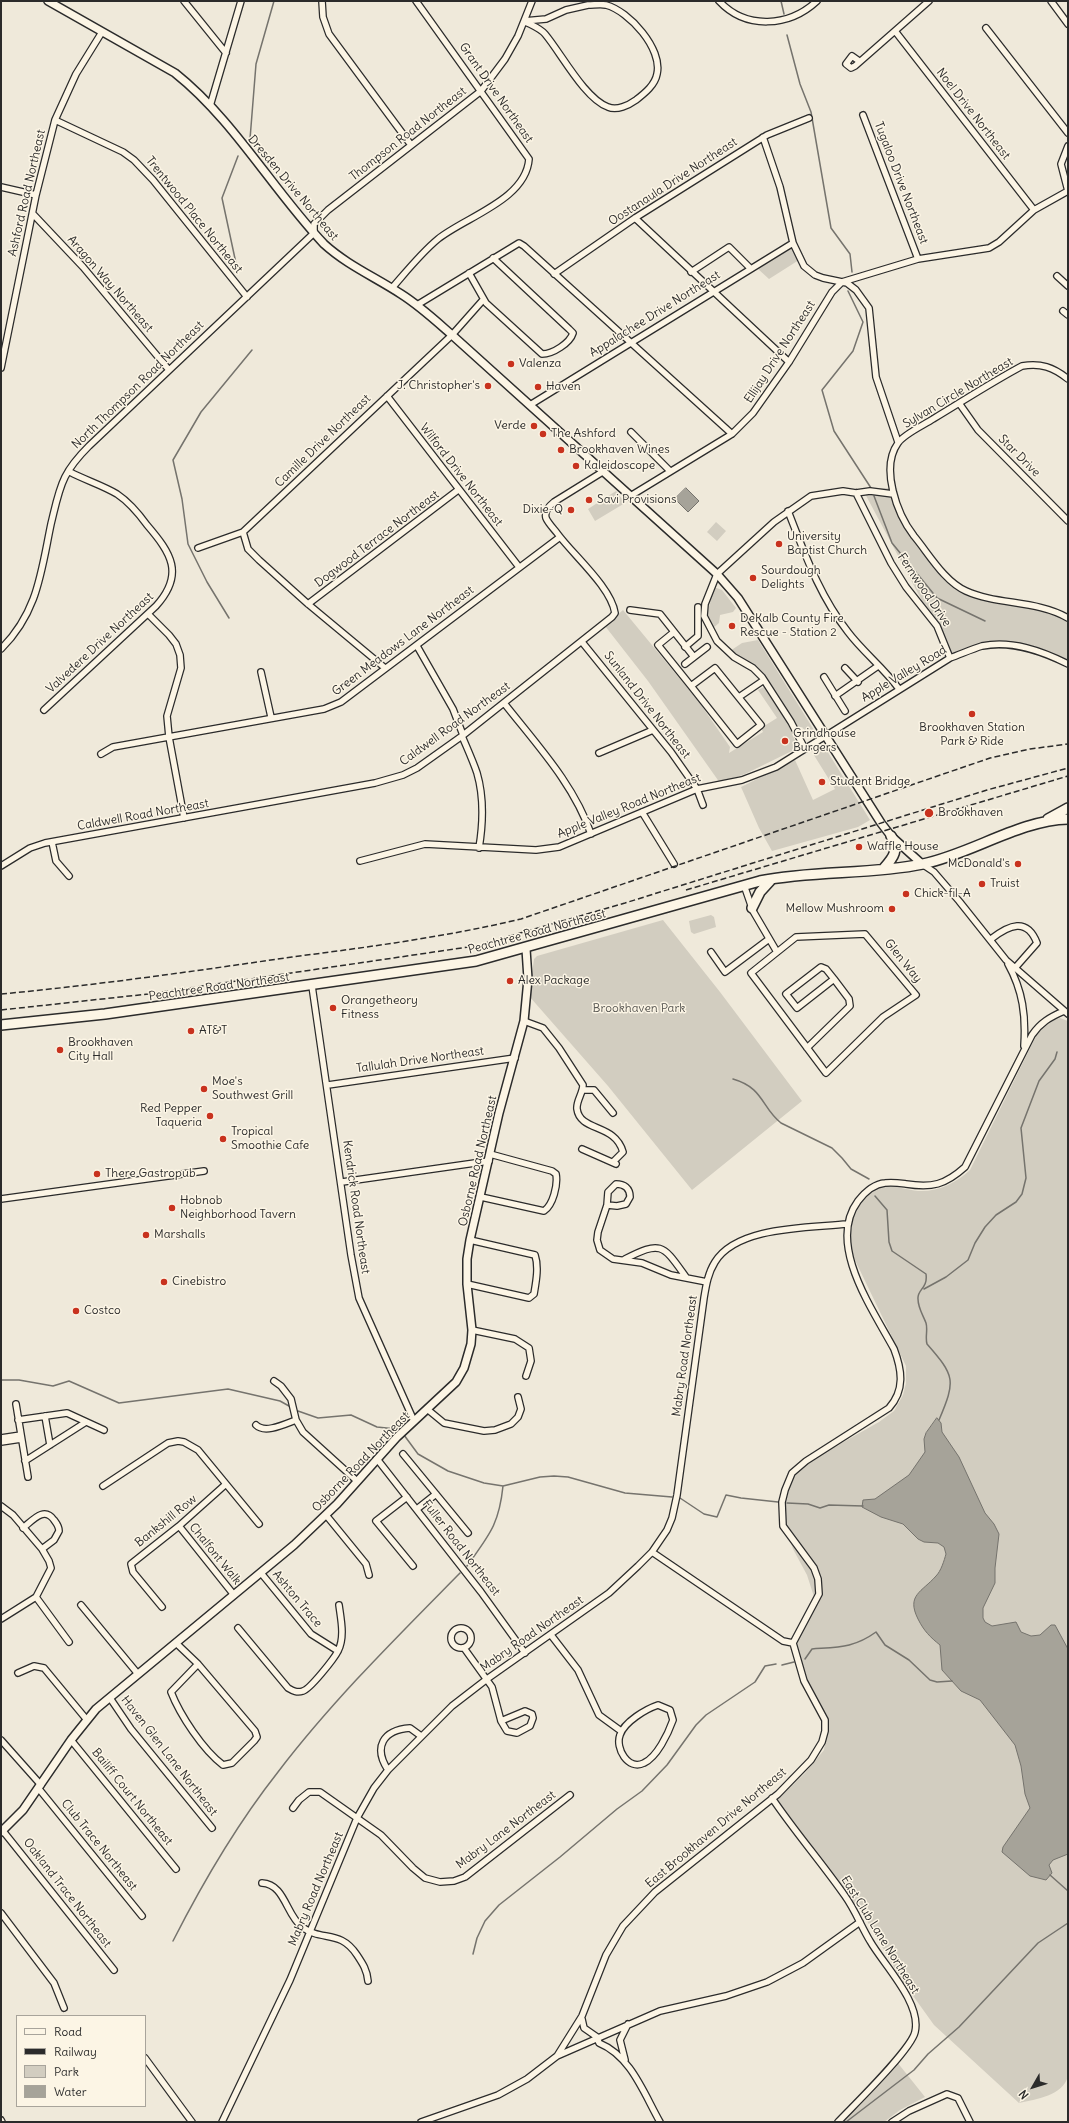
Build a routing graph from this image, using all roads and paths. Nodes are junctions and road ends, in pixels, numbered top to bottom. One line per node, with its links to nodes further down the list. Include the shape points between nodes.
1 (48, 1): 15 (street, Dresden Drive Northeast)
2 (184, 1): 16 (street)
3 (241, 1): 16 (street)
4 (322, 1): 25 (street, via 329,34)
5 (416, 1): 18 (street, Grant Drive Northeast)
6 (532, 1): 11 (street, Thompson Road Northeast)
7 (719, 1): 8 (street, via 738,16 768,22 783,21 798,15)
8 (817, 1)
9 (930, 1): 14 (street)
10 (1051, 1): 12 (street)
11 (524, 21): 11 (street, via 544,32 588,93 608,108 617,108 633,102 647,92 657,74 657,62 650,44 628,17 612,7 588,5 566,10 546,19); 18 (street, Thompson Road Northeast, via 505,58)
12 (1068, 24)
13 (986, 28): 23 (street)
14 (894, 31): 17 (street); 30 (street, Noel Drive Northeast)
15 (102, 32): 19 (street, Dresden Drive Northeast, via 175,73); 22 (street, Ashford Road Northeast, via 76,74)
16 (226, 54): 19 (street)
17 (859, 61)
18 (481, 91): 25 (street, Thompson Road Northeast); 44 (street, Grant Drive Northeast, via 529,159 528,167 507,196 439,238)
19 (210, 106): 33 (street, Dresden Drive Northeast)
20 (863, 116): 36 (street, Tugaloo Drive Northeast)
21 (809, 118): 24 (street, Oostanaula Drive Northeast)
22 (55, 120): 29 (street, Ashford Road Northeast); 46 (street, Trentwood Place Northeast, via 123,152 134,160)
23 (1068, 133)
24 (763, 137): 32 (street, Oostanaula Drive Northeast); 34 (street, via 780,187)
25 (411, 145): 33 (street, Thompson Road Northeast, via 328,210 314,224)
26 (1068, 146): 28 (street, via 1061,164)
27 (1, 187): 29 (street)
28 (1068, 191): 30 (street)
29 (36, 195): 31 (street, Ashford Road Northeast)
30 (1034, 210): 36 (street, via 989,248)
31 (33, 214): 54 (street, Ashford Road Northeast); 55 (street, Aragon Way Northeast, via 83,266)
32 (635, 218): 38 (street); 40 (street, Oostanaula Drive Northeast)
33 (314, 233): 44 (street, Dresden Drive Northeast, via 338,257); 46 (street, North Thompson Road Northeast)
34 (794, 243): 37 (street, Appalachee Drive Northeast); 42 (street, via 804,266 815,275)
35 (493, 258): 39 (street); 40 (street, via 519,243); 47 (street, via 569,328 573,333 572,338 548,354 542,354)
36 (918, 259): 42 (street)
37 (750, 268): 38 (street, via 729,248); 45 (street, Appalachee Drive Northeast)
38 (691, 272): 45 (street)
39 (469, 273): 47 (street); 48 (street)
40 (554, 274): 52 (street)
41 (1057, 276): 43 (street)
42 (842, 282): 53 (street, Ellijay Drive Northeast, via 832,292); 62 (street, via 856,290 869,308 876,377)
43 (1068, 286)
44 (392, 288): 48 (street, Dresden Drive Northeast)
45 (712, 292): 52 (street, Appalachee Drive Northeast); 53 (street)
46 (247, 297): 55 (street, North Thompson Road Northeast)
47 (484, 300): 51 (street, Camille Drive Northeast)
48 (417, 305): 51 (street, Dresden Drive Northeast)
49 (1063, 311): 50 (street)
50 (1068, 315)
51 (452, 335): 57 (street, Camille Drive Northeast); 59 (street, Dresden Drive Northeast)
52 (629, 342): 59 (street, Appalachee Drive Northeast); 61 (street)
53 (789, 362): 61 (street, Ellijay Drive Northeast, via 761,404)
54 (1, 368)
55 (169, 370): 65 (street, North Thompson Road Northeast, via 89,446 75,461)
56 (1068, 379): 58 (street, Sylvan Circle Northeast, via 1053,368 1037,364 1022,366)
57 (387, 396): 66 (street, Wilford Drive Northeast); 72 (street, Camille Drive Northeast)
58 (959, 403): 62 (street, Sylvan Circle Northeast); 71 (street, Star Drive, via 978,430)
59 (530, 405): 63 (street, Dresden Drive Northeast)
60 (631, 432): 64 (street)
61 (732, 434): 64 (street, Ellijay Drive Northeast)
62 (898, 442): 68 (street, Sylvan Circle Northeast, via 891,461)
63 (604, 471): 69 (street, Dresden Drive Northeast); 73 (street, Caldwell Road Northeast, via 564,495 548,508 546,518)
64 (670, 471): 69 (street, Ellijay Drive Northeast)
65 (70, 472): 80 (street, Valvedere Drive Northeast, via 118,495 135,510 169,554 173,569 170,586 164,598); 87 (street, North Thompson Road Northeast, via 66,475 56,503 33,603 24,622)
66 (458, 490): 75 (street, Wilford Drive Northeast); 77 (street, Dogwood Terrace Northeast)
67 (856, 494): 68 (street, via 870,491); 70 (street, via 843,491 821,493 811,496); 89 (street, Fernwood Drive, via 902,581 937,626)
68 (893, 494): 81 (street, Sylvan Circle Northeast, via 901,518 908,528 950,580 965,591 1050,610)
69 (632, 495): 76 (street, Dresden Drive Northeast)
70 (788, 512): 76 (street); 92 (street, via 807,564 827,603 846,630)
71 (1068, 521)
72 (243, 532): 74 (street, Camille Drive Northeast); 77 (street, via 248,549)
73 (560, 537): 75 (street, Green Meadows Lane Northeast); 83 (street, Caldwell Road Northeast, via 610,595 614,604 615,613 612,617)
74 (198, 548)
75 (519, 567): 84 (street, Green Meadows Lane Northeast)
76 (717, 574): 97 (street, via 704,616 717,641 747,663); 109 (street, Dresden Drive Northeast, via 738,598)
77 (308, 604): 93 (street)
78 (698, 607): 85 (street, via 698,636)
79 (630, 610): 82 (street, via 660,614)
80 (148, 614): 104 (street, Valvedere Drive Northeast); 110 (street, via 169,635 180,655 181,668 167,716)
81 (1068, 618)
82 (674, 632): 85 (street); 99 (street, via 658,645)
83 (582, 642): 103 (street, Caldwell Road Northeast); 107 (street, Sunland Drive Northeast)
84 (417, 646): 93 (street, Green Meadows Lane Northeast); 108 (street, via 452,709)
85 (685, 647): 88 (street)
86 (707, 647): 88 (street)
87 (1, 649)
88 (694, 657): 90 (street)
89 (950, 658): 91 (street, Apple Valley Road, via 982,646 1010,646 1038,650); 100 (street, Apple Valley Road)
90 (685, 664)
91 (1068, 664)
92 (878, 666): 98 (street); 100 (street)
93 (385, 668): 106 (street, Green Meadows Lane Northeast, via 341,702 324,709)
94 (845, 668): 98 (street)
95 (261, 672): 106 (street)
96 (824, 677): 101 (street)
97 (764, 680): 102 (street); 111 (street)
98 (858, 682): 101 (street)
99 (691, 686): 102 (street, via 715,668); 102 (street, via 737,744 761,725)
100 (899, 688): 109 (street, Apple Valley Road)
101 (835, 696): 105 (street)
102 (739, 697)
103 (504, 703): 108 (street, Caldwell Road Northeast); 121 (street, via 558,771 580,808)
104 (44, 710)
105 (845, 711)
106 (271, 717): 110 (street, Green Meadows Lane Northeast)
107 (653, 730): 112 (street); 114 (street, Sunland Drive Northeast)
108 (463, 735): 118 (street, Caldwell Road Northeast, via 403,775 375,783); 124 (street, via 477,773 480,791 482,830)
109 (826, 735): 111 (street, Apple Valley Road Northeast); 122 (street, Dresden Drive Northeast)
110 (169, 737): 113 (street, Green Meadows Lane Northeast, via 113,747); 118 (street)
111 (805, 748): 114 (street, Apple Valley Road Northeast, via 776,767 759,774)
112 (599, 752)
113 (101, 754)
114 (697, 789): 115 (street, Sunland Drive Northeast); 117 (street, Apple Valley Road Northeast)
115 (703, 805)
116 (1068, 808): 120 (highway)
117 (642, 812): 121 (street, Apple Valley Road Northeast); 126 (street)
118 (184, 818): 123 (street, Caldwell Road Northeast)
119 (1068, 819): 120 (highway, Peachtree Road Northeast)
120 (1040, 824): 127 (highway, Peachtree Road Northeast)
121 (591, 834): 124 (street, Apple Valley Road Northeast, via 549,849)
122 (891, 836): 127 (street, Dresden Drive Northeast); 129 (highway, via 896,843 896,853)
123 (52, 842): 128 (street, Caldwell Road Northeast, via 30,848); 130 (street, via 56,861)
124 (479, 848): 125 (street, Apple Valley Road Northeast, via 426,844)
125 (360, 861)
126 (674, 864)
127 (922, 864): 129 (highway, Peachtree Road Northeast); 135 (street, via 934,872)
128 (1, 866)
129 (884, 868): 131 (highway, Peachtree Road Northeast)
130 (69, 877)
131 (771, 879): 132 (highway, Peachtree Road Northeast); 133 (highway, via 760,892)
132 (744, 886): 133 (street); 136 (highway, Peachtree Road Northeast)
133 (752, 908): 134 (street)
134 (769, 939): 137 (street, via 725,972); 138 (street)
135 (991, 939): 139 (street); 140 (street, via 1014,926 1027,927 1034,933 1037,943)
136 (526, 949): 142 (highway, Peachtree Road Northeast, via 476,961); 144 (street, Osborne Road Northeast, via 528,979)
137 (711, 952)
138 (777, 952): 146 (street, Glen Way, via 751,973); 146 (street, Glen Way, via 796,937 865,934 916,995 883,1017 827,1073)
139 (1006, 960): 140 (street); 147 (street, via 1023,998)
140 (1015, 968): 143 (street)
141 (834, 979): 141 (street, via 821,967 786,994 797,1008); 146 (street, via 849,999 850,1006)
142 (312, 986): 145 (highway, Peachtree Road Northeast, via 105,1014); 149 (street, Kendrick Road Northeast)
143 (1066, 1013): 147 (street, via 1041,1024)
144 (524, 1021): 148 (street, Osborne Road Northeast); 150 (street, via 543,1028 580,1079)
145 (1, 1025)
146 (807, 1048)
147 (1024, 1049): 159 (street, via 965,1167 937,1185 926,1187 894,1182 875,1186 859,1200)
148 (515, 1058): 149 (street, Tallulah Drive Northeast); 153 (street, Osborne Road Northeast)
149 (328, 1084): 155 (street, Kendrick Road Northeast)
150 (583, 1090): 151 (street, via 594,1090); 152 (street, via 577,1106 579,1117 583,1122 606,1130 614,1136 623,1152 614,1163)
151 (613, 1113)
152 (582, 1149)
153 (489, 1157): 155 (street); 156 (street, Osborne Road Northeast); 156 (street, via 552,1171 556,1174 557,1180 544,1211)
154 (204, 1171): 157 (street)
155 (342, 1182): 177 (street, Kendrick Road Northeast, via 359,1298)
156 (481, 1197): 160 (street, Osborne Road Northeast)
157 (1, 1200)
158 (607, 1205): 158 (street, via 608,1192 612,1186 618,1184 629,1190 630,1197 626,1204); 162 (street, via 598,1232 600,1250 613,1259)
159 (847, 1224): 165 (street, Mabry Road Northeast, via 749,1237 726,1250 715,1262); 215 (street, via 847,1246 851,1262 894,1349 899,1364 901,1385 889,1408 806,1461 792,1473 782,1502 783,1526 814,1568 818,1578 819,1594)
160 (470, 1240): 166 (street, Osborne Road Northeast); 166 (street, via 535,1256 537,1261 534,1294 529,1298)
161 (636, 1253): 162 (street); 163 (street); 164 (street, via 649,1248 662,1248)
162 (624, 1259): 163 (street)
163 (636, 1262): 164 (street, via 671,1275)
164 (686, 1277): 165 (street)
165 (707, 1282): 201 (street, Mabry Road Northeast, via 672,1518)
166 (467, 1284): 167 (street, Osborne Road Northeast)
167 (472, 1330): 168 (street, via 516,1339 529,1348 532,1361); 172 (street, Osborne Road Northeast, via 464,1368 456,1382)
168 (526, 1376)
169 (274, 1381): 175 (street, via 291,1399)
170 (518, 1396): 172 (street, via 521,1409 518,1417 511,1424 495,1430 484,1431 444,1423)
171 (16, 1404): 174 (street)
172 (427, 1409): 177 (street, Osborne Road Northeast)
173 (45, 1416): 174 (street); 176 (street, via 67,1413); 183 (street)
174 (18, 1420): 180 (street)
175 (296, 1420): 178 (street, via 266,1429); 188 (street, via 303,1432)
176 (86, 1422): 179 (street); 183 (street)
177 (412, 1423): 185 (street, Osborne Road Northeast)
178 (256, 1425)
179 (104, 1430)
180 (21, 1437): 181 (street); 182 (street); 186 (street)
181 (1, 1438)
182 (1, 1442)
183 (50, 1445): 186 (street)
184 (403, 1454): 191 (street)
185 (377, 1459): 188 (street, Osborne Road Northeast); 192 (street, Fuller Road Northeast)
186 (25, 1461): 187 (street)
187 (28, 1478)
188 (357, 1481): 195 (street, Osborne Road Northeast)
189 (226, 1484): 190 (street, via 198,1450 178,1441 168,1443); 196 (street); 197 (street, Bankshill Row)
190 (103, 1486)
191 (436, 1494): 194 (street); 199 (street)
192 (407, 1497): 194 (street, Fuller Road Northeast); 202 (street, via 376,1521)
193 (1, 1506): 198 (street, via 13,1515)
194 (417, 1509): 218 (street, Fuller Road Northeast)
195 (326, 1515): 203 (street, Osborne Road Northeast); 204 (street, via 366,1564)
196 (259, 1524)
197 (179, 1526): 205 (street, Chalfont Walk); 209 (street, Bankshill Row, via 134,1561 131,1567)
198 (23, 1528): 200 (street); 200 (street, via 39,1514 45,1513 52,1517 60,1531 54,1540)
199 (468, 1533)
200 (42, 1549): 206 (street, via 50,1568)
201 (652, 1552): 212 (street, Mabry Road Northeast, via 609,1593); 215 (street, via 783,1641)
202 (413, 1566)
203 (260, 1572): 205 (street, Osborne Road Northeast); 217 (street, Ashton Trace, via 311,1634)
204 (369, 1575)
205 (234, 1595): 214 (street, Osborne Road Northeast)
206 (36, 1597): 210 (street); 213 (street)
207 (339, 1605): 217 (street, via 342,1631)
208 (81, 1606): 221 (street)
209 (162, 1607)
210 (1, 1619)
211 (238, 1628): 217 (street, via 288,1688 294,1691 304,1691 311,1685)
212 (551, 1635): 218 (street, Mabry Road Northeast); 226 (street, via 578,1670 599,1715)
213 (69, 1642)
214 (176, 1643): 219 (street); 221 (street, Osborne Road Northeast)
215 (793, 1643): 233 (street, East Brookhaven Drive Northeast, via 804,1681 824,1715 825,1731 822,1742 811,1760)
216 (464, 1648): 222 (street)
217 (338, 1651)
218 (525, 1653): 222 (street, Mabry Road Northeast)
219 (198, 1664): 219 (street, via 255,1731 257,1737 232,1763 223,1765 216,1759 186,1722 171,1692)
220 (18, 1673): 224 (street, via 34,1666 44,1668)
221 (138, 1674): 223 (street, Osborne Road Northeast)
222 (487, 1679): 225 (street, via 492,1687); 227 (street, Mabry Road Northeast, via 452,1706)
223 (110, 1698): 224 (street, Osborne Road Northeast); 236 (street, Haven Glen Lane Northeast, via 131,1729)
224 (87, 1720): 229 (street, Osborne Road Northeast)
225 (502, 1721): 225 (street, via 507,1731 517,1734 530,1726 534,1718 525,1711)
226 (621, 1731): 226 (street, via 618,1739 620,1750 631,1763 641,1765 655,1752 672,1724 673,1715 665,1707 656,1706 627,1724)
227 (420, 1736): 230 (street, Mabry Road Northeast); 230 (street, via 410,1728 386,1738 380,1747 380,1756)
228 (1, 1740): 231 (street, Club Trace Northeast)
229 (71, 1740): 231 (street, Osborne Road Northeast); 238 (street, Bailiff Court Northeast)
230 (388, 1770): 235 (street, Mabry Road Northeast)
231 (40, 1787): 237 (street, Osborne Road Northeast, via 23,1810); 241 (street, Club Trace Northeast)
232 (570, 1795): 235 (street, Mabry Lane Northeast, via 475,1870 454,1881 440,1882 425,1878 381,1835)
233 (772, 1798): 242 (street, East Club Lane Northeast, via 844,1895); 247 (street, East Brookhaven Drive Northeast, via 655,1892 623,1926 606,1955)
234 (294, 1808): 235 (street, Mabry Lane Northeast, via 314,1787)
235 (357, 1818): 243 (street, Mabry Road Northeast)
236 (212, 1828)
237 (2, 1831): 244 (street, Oakland Trace Northeast)
238 (176, 1868)
239 (262, 1883): 243 (street, via 268,1883 276,1888 295,1920)
240 (1, 1913): 246 (street, via 54,1983)
241 (142, 1916)
242 (860, 1922): 248 (street, via 803,1963 767,1982 726,1996 673,2007); 257 (street, East Club Lane Northeast, via 911,2006 915,2032 899,2055)
243 (310, 1932): 245 (street, via 342,1939 366,1968); 254 (street, Mabry Road Northeast, via 273,2018)
244 (114, 1970)
245 (368, 1981)
246 (64, 2008)
247 (582, 2016): 249 (street, via 584,2028); 250 (street, East Brookhaven Drive Northeast)
248 (628, 2023): 249 (street); 252 (street, via 620,2040)
249 (598, 2040): 250 (street); 252 (street)
250 (557, 2056): 255 (street, East Brookhaven Drive Northeast, via 527,2079 498,2095)
251 (146, 2059): 253 (street)
252 (626, 2064): 256 (street)
253 (192, 2122)
254 (222, 2122)
255 (421, 2122)
256 (660, 2122)
257 (838, 2122)
258 (892, 2122): 259 (street, via 909,2111 947,2094 958,2098)
259 (970, 2122)

